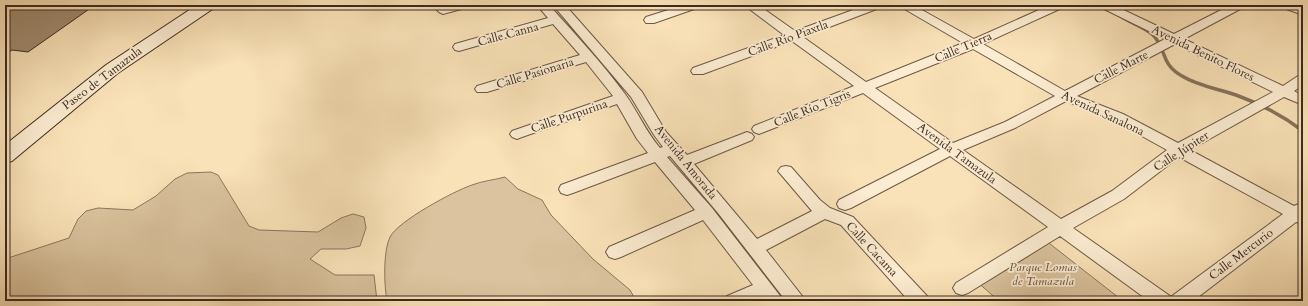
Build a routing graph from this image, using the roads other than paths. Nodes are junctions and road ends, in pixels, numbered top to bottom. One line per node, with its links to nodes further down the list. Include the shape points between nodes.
1 (183, 5): 33 (main road, Paseo de Tamazula, via 95,66)
2 (465, 5): 14 (street)
3 (543, 5): 16 (street, Avenida Amorada)
4 (559, 5): 20 (street, Avenida Amorada)
5 (696, 5): 17 (street)
6 (750, 5): 18 (street, Avenida Tamazula)
7 (878, 5): 18 (street, Calle Río Piaxtla)
8 (905, 5): 21 (street, Avenida Sanalona)
9 (1060, 5): 21 (street, Calle Tierra)
10 (1104, 5): 19 (street, Avenida Benito Flores)
11 (1240, 5): 19 (street, Calle Marte)
12 (1285, 5): 15 (street)
13 (206, 6): 38 (main road, Paseo de Tamazula, via 112,69)
14 (443, 10)
15 (1303, 11)
16 (556, 20): 20 (street, Avenida Amorada); 22 (street, Calle Canna)
17 (650, 20)
18 (793, 36): 24 (street, Calle Río Piaxtla); 26 (street, Avenida Tamazula)
19 (1174, 40): 28 (street, Avenida Benito Flores); 29 (street, Calle Marte)
20 (583, 41): 23 (street, Avenida Amorada); 34 (street, Avenida Amorada, via 637,95 661,135)
21 (973, 44): 26 (street, Calle Tierra); 29 (street, Avenida Sanalona)
22 (459, 47)
23 (588, 57): 27 (street, Calle Pasionaria); 30 (street, Avenida Amorada)
24 (698, 71)
25 (1303, 79): 28 (street, Calle Júpiter)
26 (866, 87): 35 (street, Avenida Tamazula); 39 (street, Calle Río Tigris)
27 (482, 89)
28 (1284, 92): 31 (street, Avenida Benito Flores); 36 (street, Calle Júpiter)
29 (1065, 96): 35 (street, Calle Marte, via 1010,125); 36 (street, Avenida Sanalona, via 1118,117)
30 (621, 98): 32 (street, Calle Purpurina); 37 (street, Avenida Amorada, via 644,139)
31 (1303, 100)
32 (517, 134)
33 (5, 137)
34 (674, 149): 37 (street); 39 (street, Avenida Amorada)
35 (951, 149): 42 (street, Calle Marte); 46 (street, Avenida Tamazula)
36 (1178, 150): 45 (street, Avenida Sanalona); 46 (street, Calle Júpiter, via 1118,195)
37 (658, 155): 41 (street); 43 (street, Avenida Amorada)
38 (5, 156)
39 (685, 162): 47 (street, Avenida Amorada)
40 (786, 171): 44 (street, Calle Cacama)
41 (567, 189)
42 (845, 204)
43 (706, 212): 48 (street); 50 (street, Avenida Amorada)
44 (824, 212): 47 (street); 53 (street, Calle Cacama, via 847,221)
45 (1300, 213): 55 (street, Calle Mercurio)
46 (1061, 228): 49 (street, Calle Júpiter); 54 (street, Avenida Tamazula)
47 (756, 248): 52 (street, Avenida Amorada)
48 (615, 252)
49 (962, 288)
50 (770, 294): 51 (street)
51 (734, 301)
52 (798, 301)
53 (920, 301)
54 (1163, 301)
55 (1179, 301)

